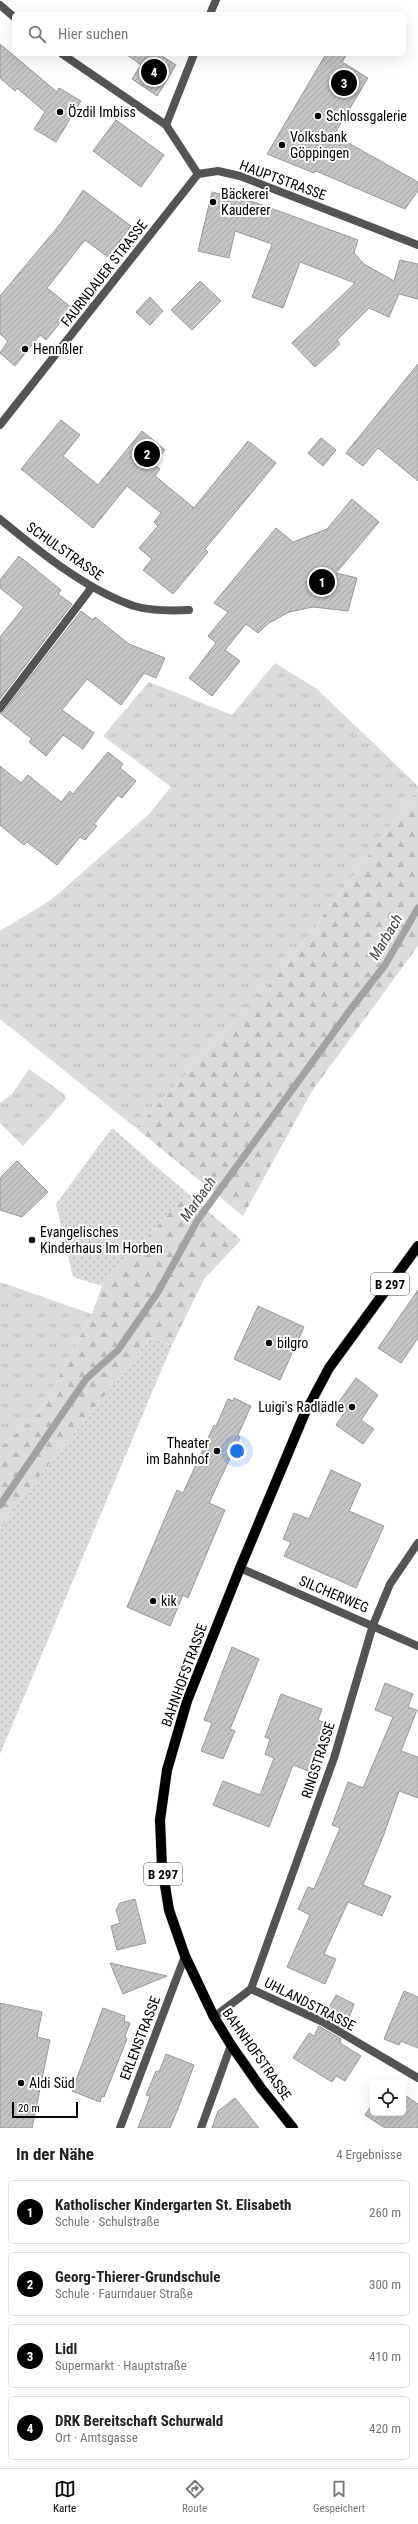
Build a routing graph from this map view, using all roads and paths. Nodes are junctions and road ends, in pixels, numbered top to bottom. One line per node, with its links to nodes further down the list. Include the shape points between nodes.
1 (216, 0): 3 (street)
2 (0, 5): 4 (street)
3 (211, 12)
4 (12, 15)
5 (65, 56): 7 (street)
6 (193, 56): 7 (street)
7 (166, 125): 8 (street)
8 (198, 174): 9 (street, HAUPTSTRASSE, via 218,171 240,176); 10 (street, FAURNDAUER STRASSE)
9 (418, 245)
10 (0, 425)
11 (0, 519): 12 (street, SCHULSTRASSE)
12 (92, 587): 13 (street, SCHULSTRASSE, via 135,606 158,610); 14 (street)
13 (189, 610)
14 (0, 708)
15 (418, 1246): 17 (main road, BAHNHOFSTRASSE / B 297, via 329,1368 303,1419)
16 (418, 1543): 18 (street, RINGSTRASSE, via 390,1584)
17 (240, 1568): 18 (street, SILCHERWEG); 20 (main road, BAHNHOFSTRASSE / B 297, via 187,1700 166,1777 160,1820 162,1867 169,1910)
18 (373, 1625): 19 (street, SILCHERWEG); 21 (street, RINGSTRASSE, via 334,1758)
19 (418, 1646)
20 (184, 1956): 22 (main road, BAHNHOFSTRASSE / B 297); 25 (street, ERLENSTRASSE)
21 (251, 1989): 22 (street, UHLANDSTRASSE); 24 (street, UHLANDSTRASSE, via 323,2022)
22 (214, 2017): 23 (main road, BAHNHOFSTRASSE / B 297)
23 (231, 2045): 26 (street); 27 (main road, BAHNHOFSTRASSE / B 297, via 261,2088)
24 (418, 2078)
25 (120, 2128)
26 (201, 2128)
27 (294, 2128)

